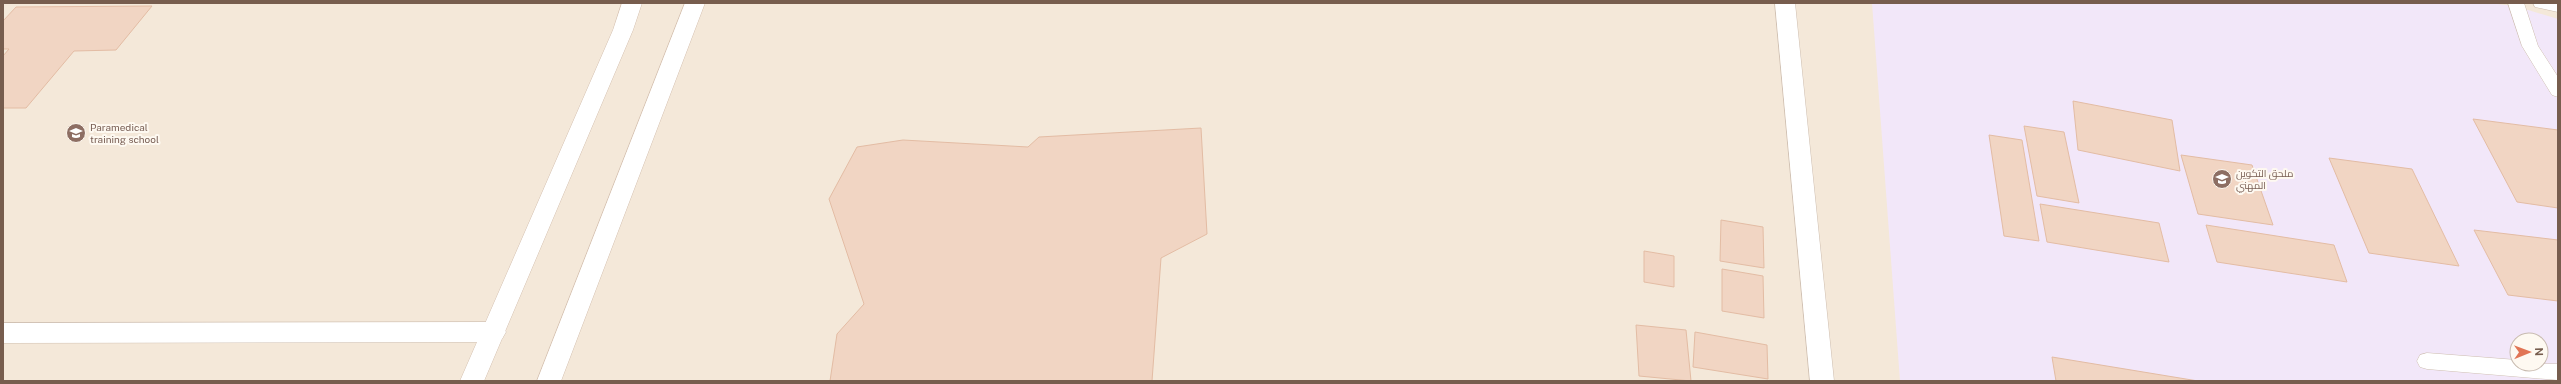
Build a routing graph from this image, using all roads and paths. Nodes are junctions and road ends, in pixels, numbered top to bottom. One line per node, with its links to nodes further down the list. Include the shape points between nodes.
1 (632, 3): 9 (main road, via 623,30)
2 (695, 3): 13 (main road)
3 (1785, 3): 14 (main road)
4 (2516, 3): 7 (lane, via 2530,46)
5 (2541, 3): 6 (lane)
6 (2558, 7)
7 (2557, 89)
8 (3, 332): 9 (main road)
9 (494, 332): 12 (main road)
10 (2427, 361): 11 (lane)
11 (2558, 372)
12 (472, 381)
13 (549, 381)
14 (1822, 381)

